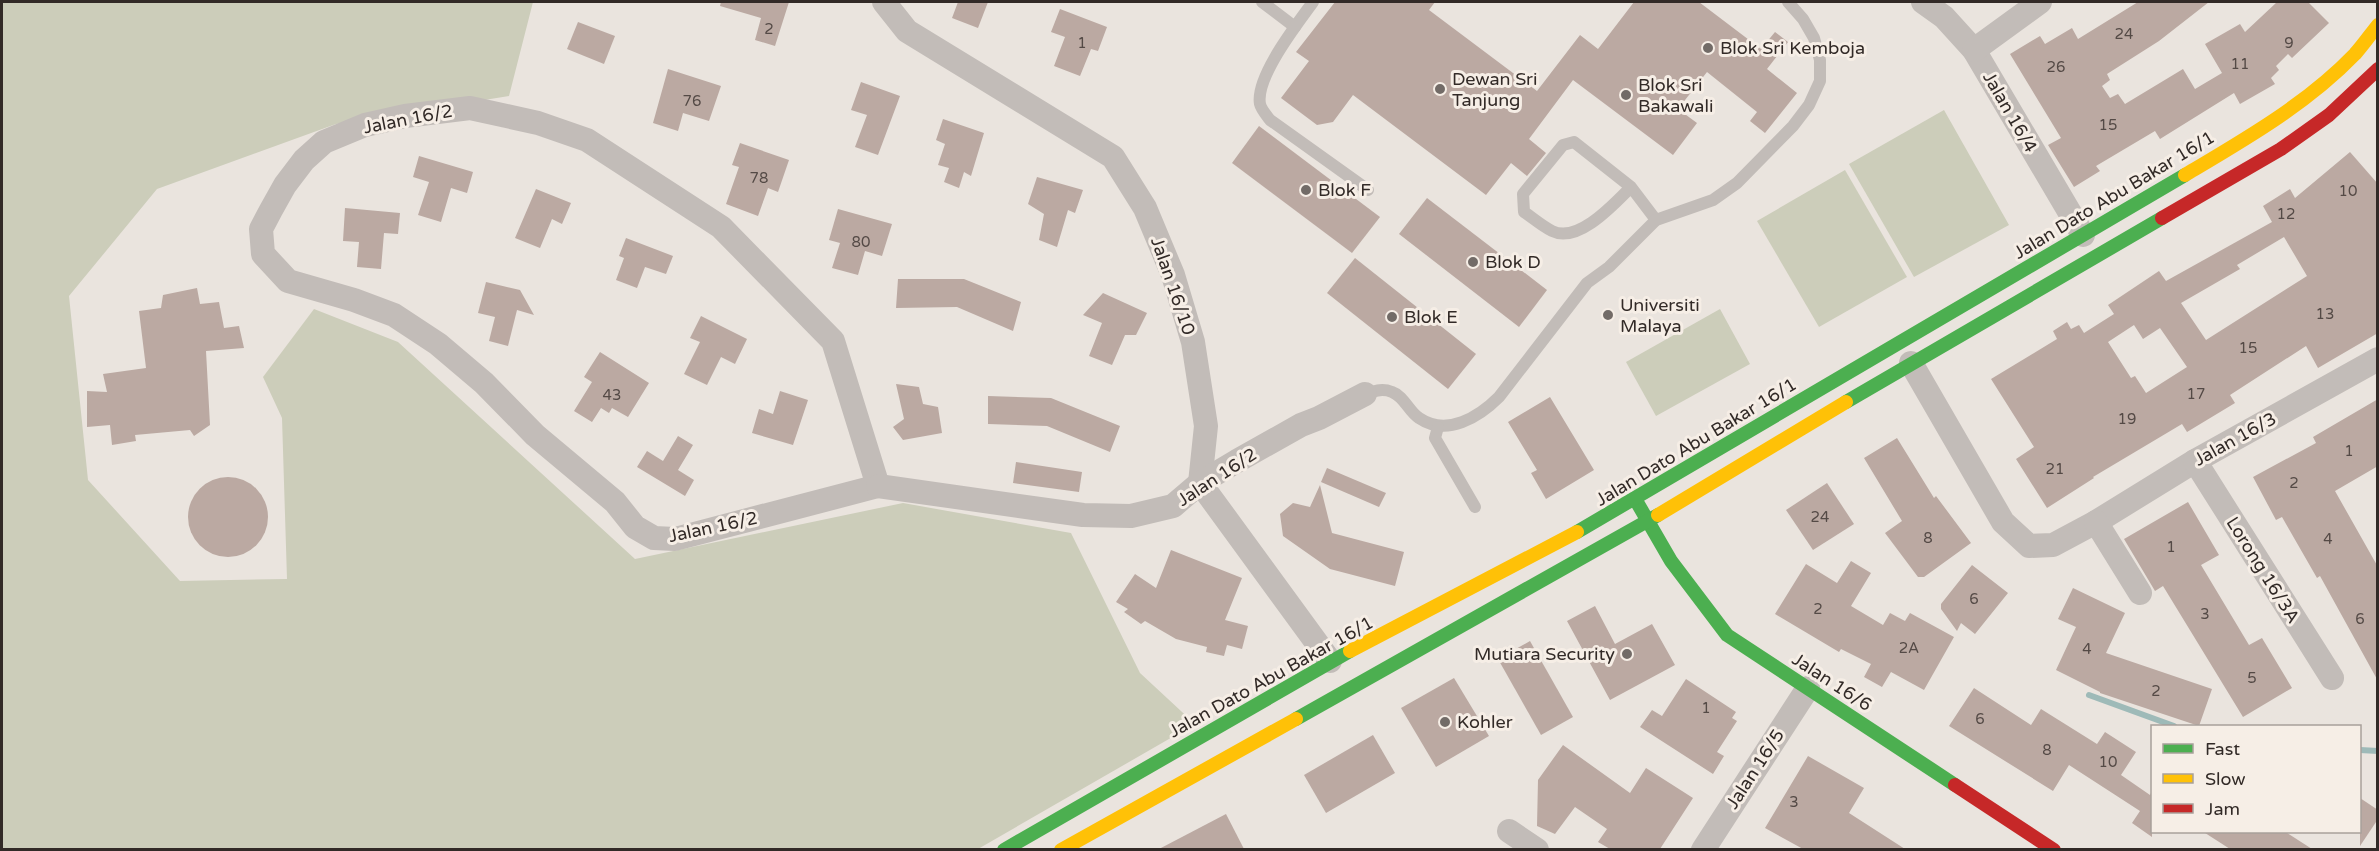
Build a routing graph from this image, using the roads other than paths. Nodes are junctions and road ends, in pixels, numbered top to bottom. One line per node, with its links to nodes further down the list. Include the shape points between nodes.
1 (884, 2): 20 (street, Jalan 16/10, via 907,31 1113,157 1145,208 1173,275 1193,342 1206,426)
2 (1262, 2): 8 (lane)
3 (1313, 2): 8 (lane)
4 (1788, 2): 13 (lane, via 1814,38 1820,60 1820,81 1809,105 1737,183 1713,200)
5 (1923, 2): 9 (street, Jalan 16/4, via 1944,17)
6 (2040, 2): 9 (street)
7 (2378, 25): 14 (main road, Jalan Dato Abu Bakar 16/1, via 2355,54 2279,117)
8 (1295, 27): 12 (lane, via 1261,87 1260,105 1270,120)
9 (1974, 50): 14 (street, Jalan 16/4)
10 (2378, 69): 16 (main road, via 2329,115 2281,148)
11 (1631, 187): 11 (lane, via 1607,210 1570,234 1554,232 1524,212 1523,194 1563,145 1574,142); 13 (lane)
12 (1368, 190)
13 (1656, 220): 18 (lane, via 1609,267 1587,283 1484,411 1468,421)
14 (2082, 235): 22 (main road, Jalan Dato Abu Bakar 16/1)
15 (2378, 359): 19 (street, Jalan 16/3)
16 (1911, 363): 24 (main road); 25 (street, Jalan 16/3, via 2003,522 2030,546 2053,545)
17 (1365, 394): 18 (lane, via 1380,389 1395,392 1419,418); 20 (street, Jalan 16/2, via 1301,425)
18 (1438, 427): 23 (lane, via 1435,438)
19 (2195, 461): 25 (street, Jalan 16/3); 28 (street, Lorong 16/3A)
20 (1200, 483): 21 (street, Jalan 16/2, via 1173,506 1131,516 1083,515); 27 (street)
21 (878, 486): 21 (street, Jalan 16/2, via 833,340 721,227 587,140 538,123 470,108 365,125 324,142 304,160 261,229 263,254 288,281 394,315 438,344 535,435 615,502 635,527 654,538 675,539)
22 (1635, 500): 24 (main road, Jalan 16/6); 27 (main road, Jalan Dato Abu Bakar 16/1)
23 (1475, 507)
24 (1648, 522): 29 (main road, Jalan 16/6, via 1671,561 1727,635); 32 (main road)
25 (2096, 522): 26 (street)
26 (2140, 593)
27 (1330, 662): 31 (main road, Jalan Dato Abu Bakar 16/1)
28 (2332, 678)
29 (1808, 688): 34 (street, Jalan 16/5); 35 (main road, Jalan 16/6)
30 (1509, 831): 33 (street)
31 (1004, 849)
32 (1061, 849)
33 (1537, 849)
34 (1703, 849)
35 (2054, 849)

